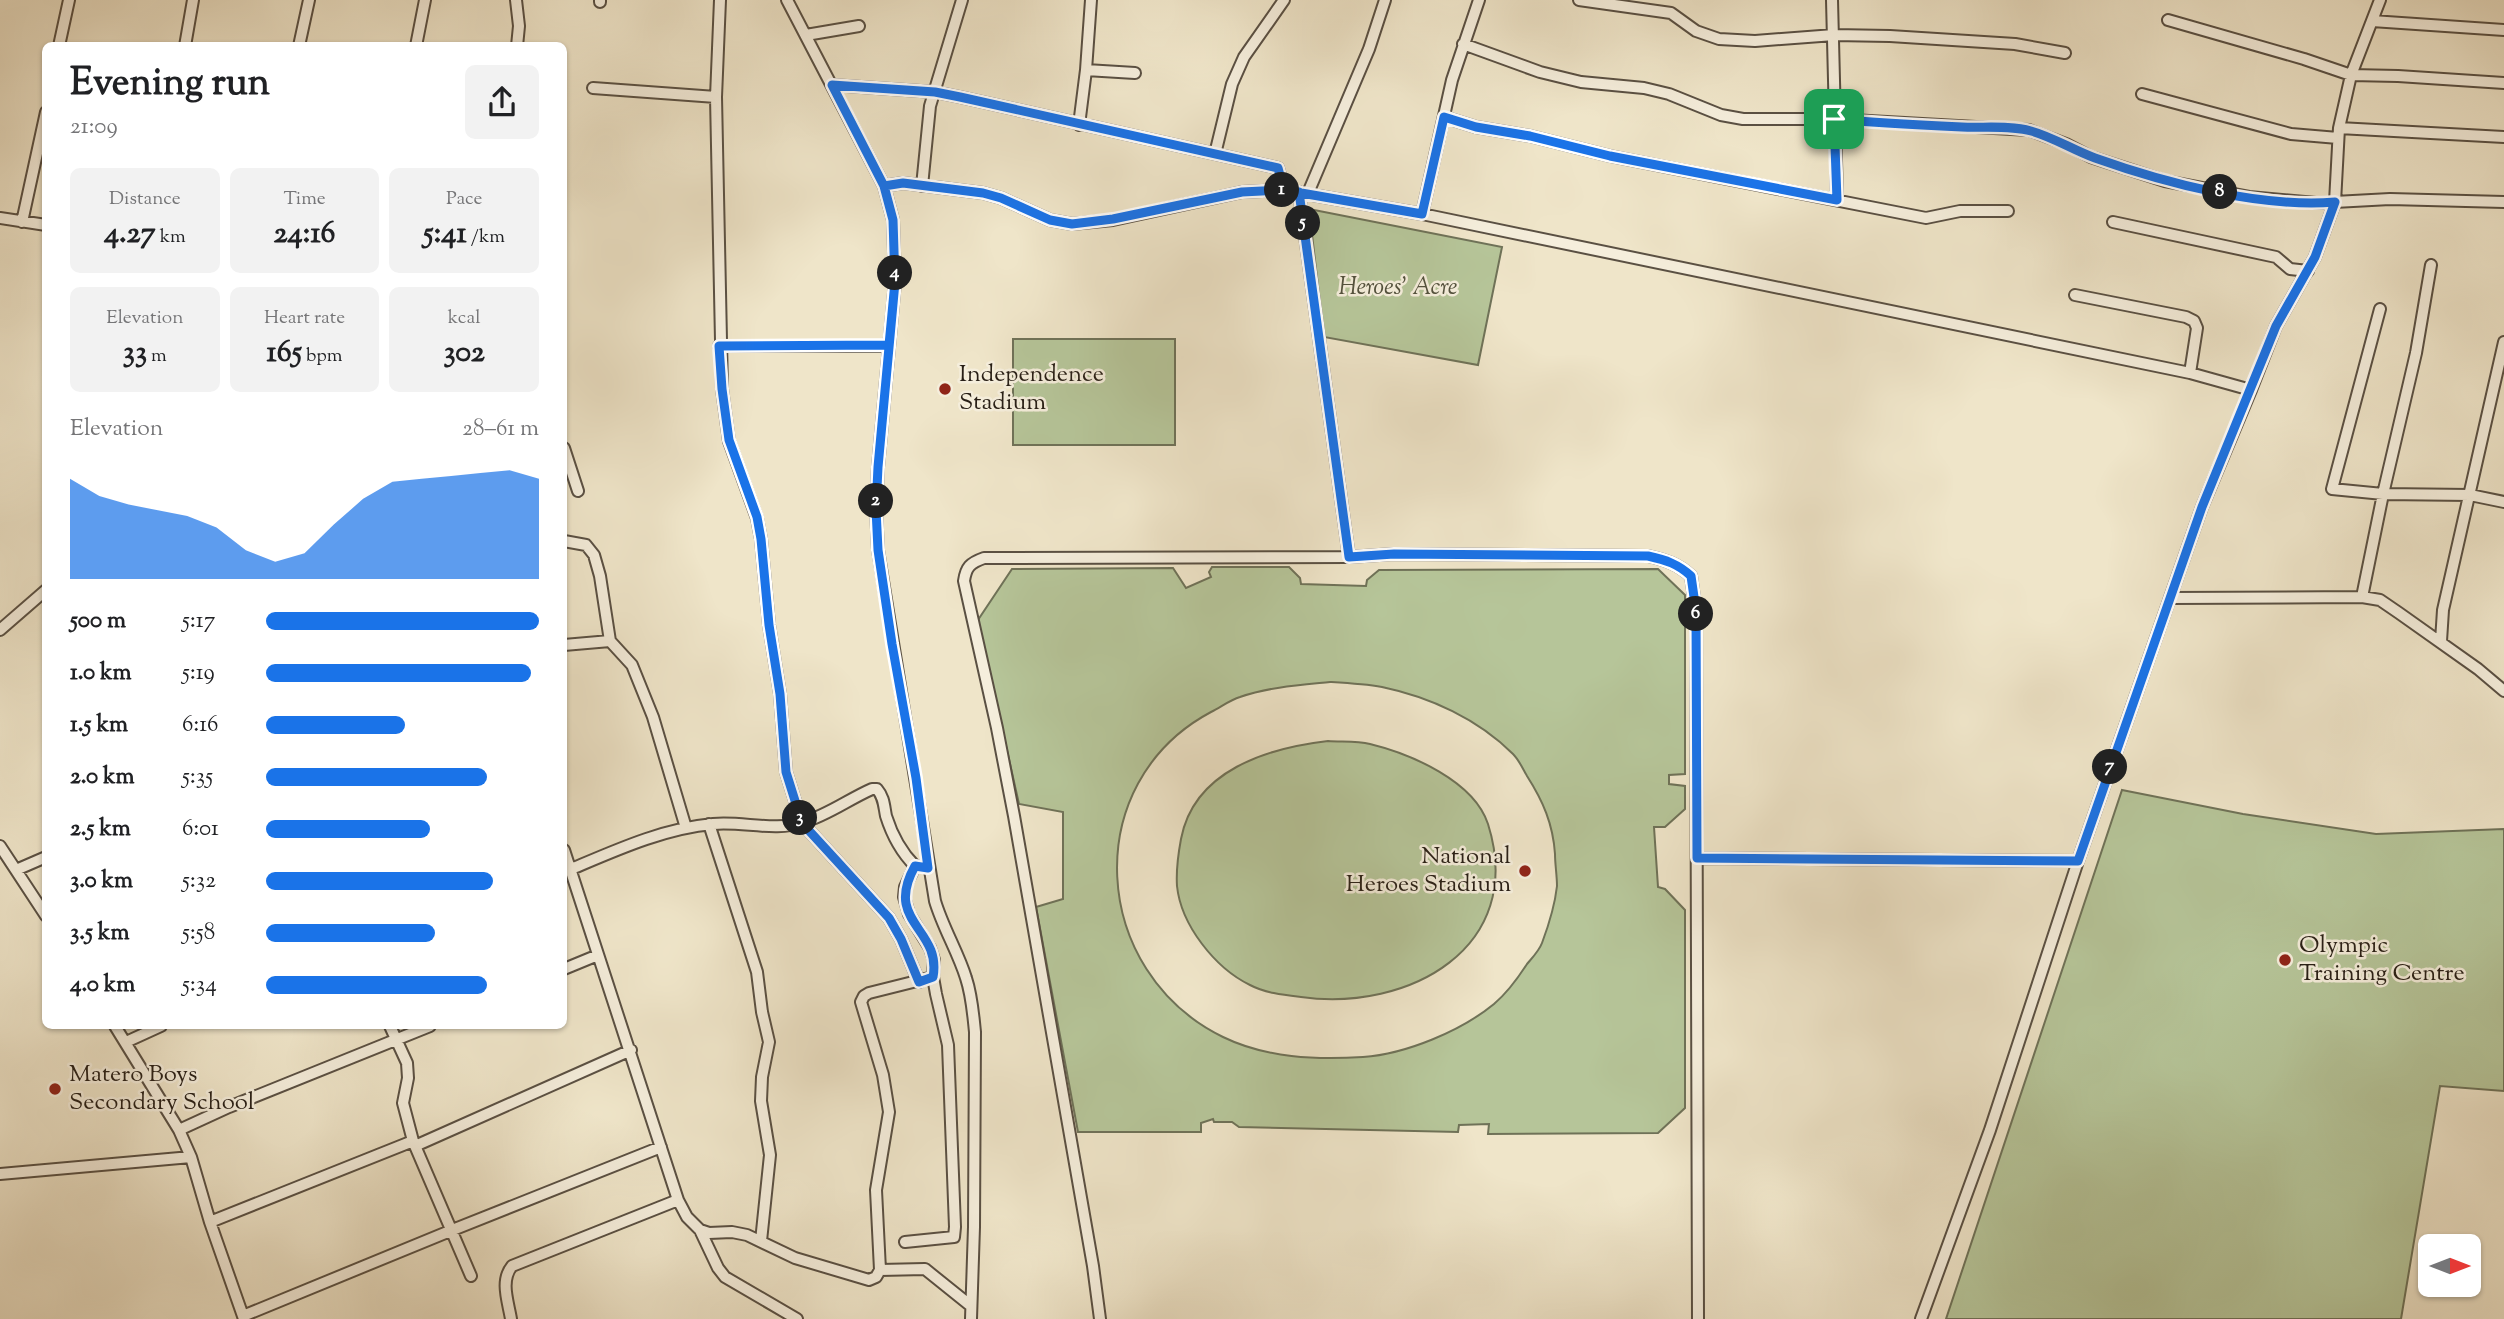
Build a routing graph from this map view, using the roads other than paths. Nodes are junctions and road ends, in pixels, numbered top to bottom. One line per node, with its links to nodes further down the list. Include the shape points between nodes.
1 (69, 0): 22 (street)
2 (193, 0): 23 (street)
3 (309, 0): 24 (street)
4 (425, 0): 25 (street)
5 (516, 0): 26 (street)
6 (720, 0): 37 (street)
7 (787, 0): 20 (street)
8 (962, 0): 35 (street)
9 (1091, 0): 29 (street)
10 (1284, 0): 44 (street, via 1244,57)
11 (1385, 0): 48 (street, via 1369,49)
12 (1479, 0): 27 (street)
13 (1579, 0): 21 (street, via 1671,13 1696,31 1719,39)
14 (1832, 0): 21 (street)
15 (2378, 1): 17 (street)
16 (2168, 20): 31 (street)
17 (2372, 21): 19 (street); 31 (street)
18 (859, 26): 20 (street)
19 (2504, 30)
20 (806, 35): 33 (street)
21 (1834, 35): 28 (street, via 2015,44); 39 (street)
22 (60, 42)
23 (186, 42)
24 (300, 42)
25 (417, 42)
26 (517, 42)
27 (1464, 44): 38 (street); 39 (street, via 1540,72 1581,82 1644,88 1721,115)
28 (2065, 53)
29 (1086, 70): 30 (street); 40 (street)
30 (1135, 73)
31 (2351, 75): 32 (street); 42 (street)
32 (2504, 83)
33 (832, 85): 35 (street); 45 (street)
34 (593, 88): 37 (street)
35 (935, 92): 40 (street); 46 (street)
36 (2142, 94): 42 (street, via 2291,134)
37 (716, 97): 64 (street)
38 (1444, 117): 49 (street, via 1610,156); 53 (street)
39 (1834, 119): 49 (street); 51 (street, via 2029,130 2165,181 2249,197)
40 (1079, 125): 44 (street)
41 (42, 130): 55 (street)
42 (2338, 133): 43 (street); 51 (street)
43 (2504, 137)
44 (1215, 154): 47 (street, via 1278,168)
45 (884, 186): 46 (street); 63 (street, via 893,220 895,258)
46 (922, 186): 47 (street, via 983,193 1072,224 1124,218 1242,192)
47 (1284, 190): 48 (street)
48 (1303, 193): 53 (street); 73 (street)
49 (1837, 200): 52 (street, via 1926,218 1960,211)
50 (2504, 201): 51 (street)
51 (2335, 202): 59 (street)
52 (2008, 211)
53 (1422, 214): 65 (street)
54 (0, 218): 55 (street)
55 (22, 222): 57 (street)
56 (2113, 222): 59 (street, via 2276,257 2290,269)
57 (42, 224)
58 (2431, 265): 69 (street, via 2414,365)
59 (2308, 271): 66 (street, via 2276,326)
60 (2075, 295): 65 (street, via 2194,321 2197,328)
61 (2380, 309): 69 (street, via 2332,489)
62 (2504, 342): 70 (street)
63 (889, 345): 64 (street); 91 (street, via 876,495 878,550)
64 (719, 346): 82 (street, via 729,440 761,539 786,772)
65 (2190, 373): 66 (street)
66 (2251, 390): 75 (street)
67 (567, 457): 68 (street)
68 (578, 491)
69 (2383, 494): 70 (street); 74 (street)
70 (2470, 495): 71 (street); 79 (street, via 2443,610)
71 (2504, 502)
72 (567, 542): 78 (street, via 586,545 594,555)
73 (1349, 557): 86 (street, via 1648,556 1681,567 1691,576 1696,611); 124 (street, via 984,558 966,569 971,621 997,727 1031,908)
74 (2362, 597): 75 (street); 79 (street, via 2380,600)
75 (2170, 598): 88 (street)
76 (40, 602): 77 (street)
77 (0, 630)
78 (610, 641): 80 (street); 84 (street, via 632,665 653,717)
79 (2441, 641): 81 (street)
80 (567, 645)
81 (2504, 690)
82 (802, 823): 83 (street); 90 (street, via 877,789 895,839); 98 (street, via 889,918)
83 (709, 824): 84 (street); 115 (street, via 757,972 769,1042 761,1089 771,1155)
84 (686, 828): 93 (street)
85 (0, 846): 92 (street)
86 (1697, 858): 88 (street); 125 (street)
87 (42, 859): 92 (street)
88 (2078, 861): 126 (street, via 1990,1130)
89 (567, 864): 93 (street)
90 (915, 866): 91 (street); 97 (street, via 904,897 930,948)
91 (928, 868): 119 (street, via 943,926 965,975 975,1032)
92 (16, 870): 94 (street)
93 (569, 870): 95 (street)
94 (42, 910)
95 (598, 955): 96 (street); 105 (street)
96 (567, 968)
97 (933, 977): 98 (street); 116 (street, via 948,1045 955,1232 954,1237)
98 (919, 982): 117 (street, via 869,993 861,1002 889,1112 876,1179)
99 (117, 1029): 104 (street)
100 (154, 1029): 104 (street)
101 (392, 1029): 103 (street)
102 (422, 1029): 103 (street)
103 (397, 1039): 106 (street); 107 (street, via 407,1063 403,1102)
104 (126, 1042): 106 (street)
105 (631, 1050): 107 (street); 108 (street)
106 (179, 1130): 109 (street)
107 (414, 1143): 112 (street); 114 (street)
108 (661, 1147): 111 (street); 114 (street)
109 (191, 1157): 110 (street); 112 (street)
110 (0, 1174)
111 (678, 1200): 113 (street); 121 (street, via 512,1266 505,1286)
112 (210, 1222): 120 (street)
113 (700, 1230): 115 (street, via 732,1232); 122 (street, via 725,1277)
114 (450, 1231): 118 (street); 120 (street)
115 (761, 1241): 117 (street, via 795,1258 869,1280)
116 (905, 1242)
117 (880, 1270): 119 (street, via 925,1269)
118 (471, 1276)
119 (971, 1306): 123 (street)
120 (243, 1318)
121 (511, 1319)
122 (797, 1319)
123 (971, 1319)
124 (1100, 1319)
125 (1698, 1319)
126 (1921, 1319)

